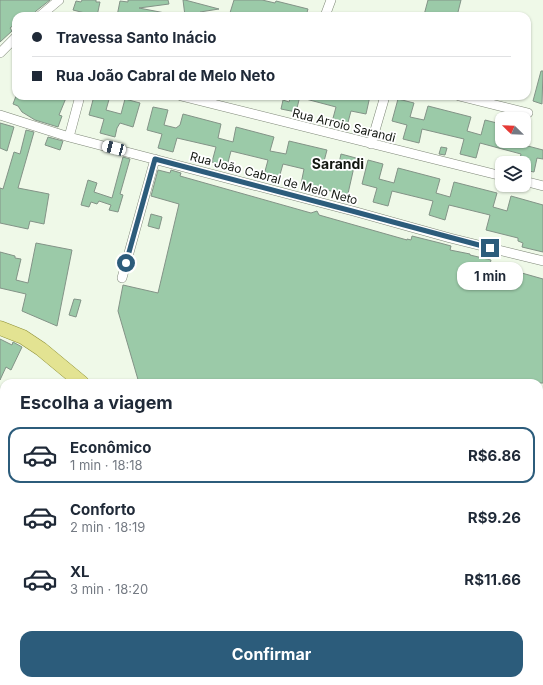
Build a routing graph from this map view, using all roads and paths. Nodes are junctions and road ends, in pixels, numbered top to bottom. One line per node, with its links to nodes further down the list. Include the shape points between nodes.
1 (59, 0): 3 (street)
2 (331, 0): 4 (street)
3 (45, 12)
4 (326, 12)
5 (12, 41): 6 (street)
6 (0, 53)
7 (79, 100): 13 (street)
8 (197, 100): 14 (street, Rua Arroio Sarandi)
9 (384, 100): 14 (street)
10 (475, 100): 11 (street)
11 (524, 112)
12 (0, 116): 13 (street, Rua João Cabral de Melo Neto)
13 (69, 137): 15 (street, Rua João Cabral de Melo Neto)
14 (371, 144): 16 (street, Rua Arroio Sarandi)
15 (155, 159): 19 (street, Rua João Cabral de Melo Neto); 20 (street)
16 (495, 174)
17 (531, 183): 18 (street)
18 (543, 186)
19 (543, 261)
20 (122, 278)
21 (0, 328): 22 (main road, via 23,337)
22 (77, 379)

